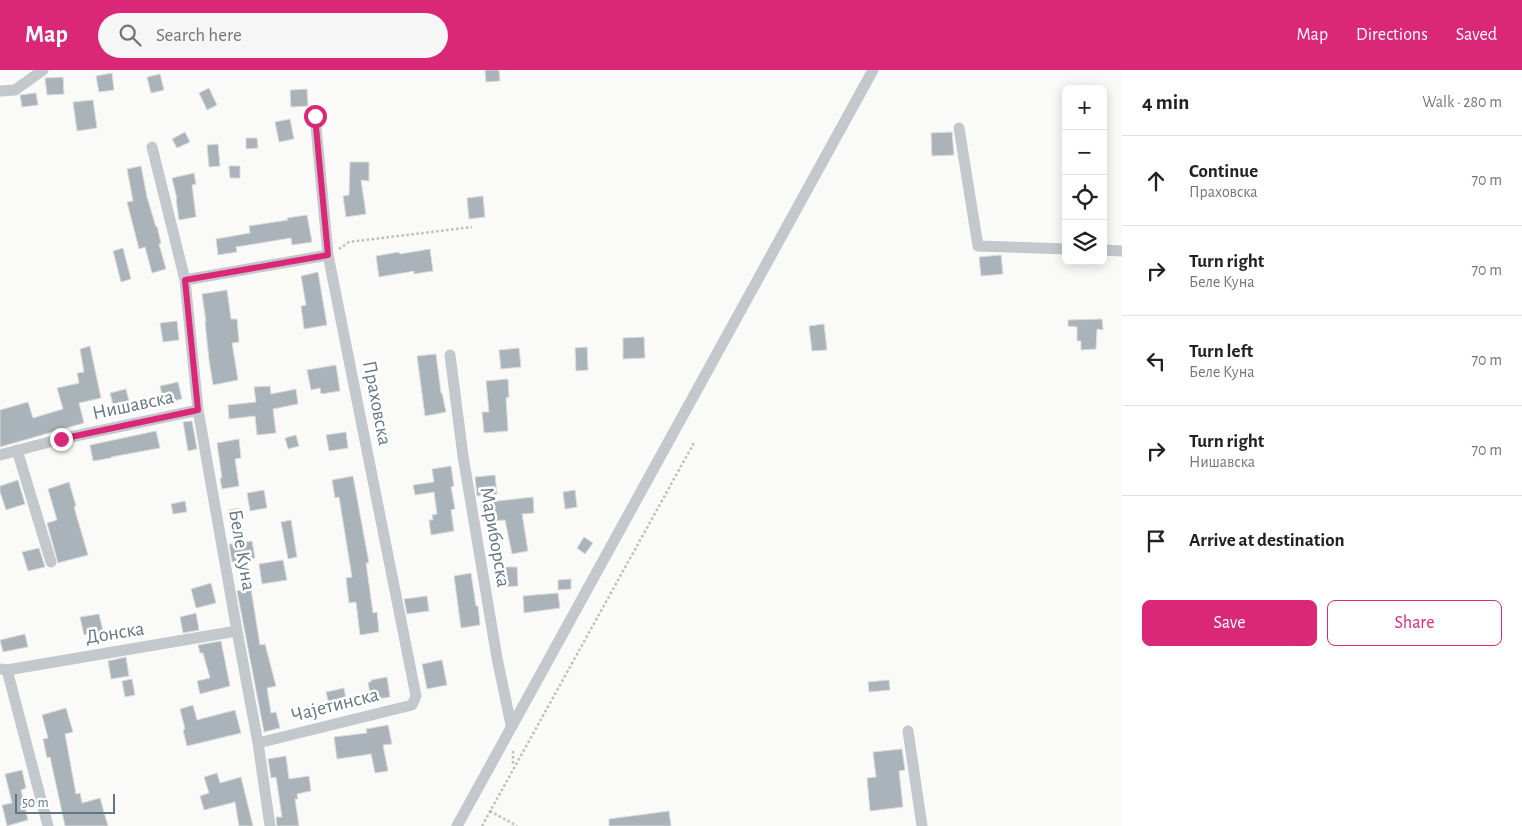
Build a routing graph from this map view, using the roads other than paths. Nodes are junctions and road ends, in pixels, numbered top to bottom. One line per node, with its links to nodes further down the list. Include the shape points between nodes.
1 (43, 70): 3 (street, via 15,90)
2 (873, 70): 20 (street)
3 (0, 91)
4 (315, 116): 10 (street, Праховска)
5 (959, 128): 7 (street, via 978,246)
6 (152, 147): 11 (street, Беле Куна)
7 (1062, 249)
8 (1107, 250): 9 (street)
9 (1122, 251)
10 (328, 255): 11 (street); 19 (street, Праховска)
11 (185, 280): 13 (street, Беле Куна)
12 (450, 355): 20 (street, Мариборска, via 466,475)
13 (198, 410): 14 (street, Нишавска); 17 (street, Беле Куна)
14 (17, 450): 15 (street, Нишавска); 16 (street)
15 (0, 455)
16 (51, 562)
17 (237, 631): 18 (street, Донска); 22 (street, Беле Куна)
18 (3, 669): 23 (street)
19 (416, 696): 22 (street, Чајетинска, via 412,705)
20 (511, 725): 25 (street)
21 (908, 731): 26 (street)
22 (258, 743): 24 (street, Беле Куна)
23 (48, 826)
24 (270, 826)
25 (457, 826)
26 (922, 826)

